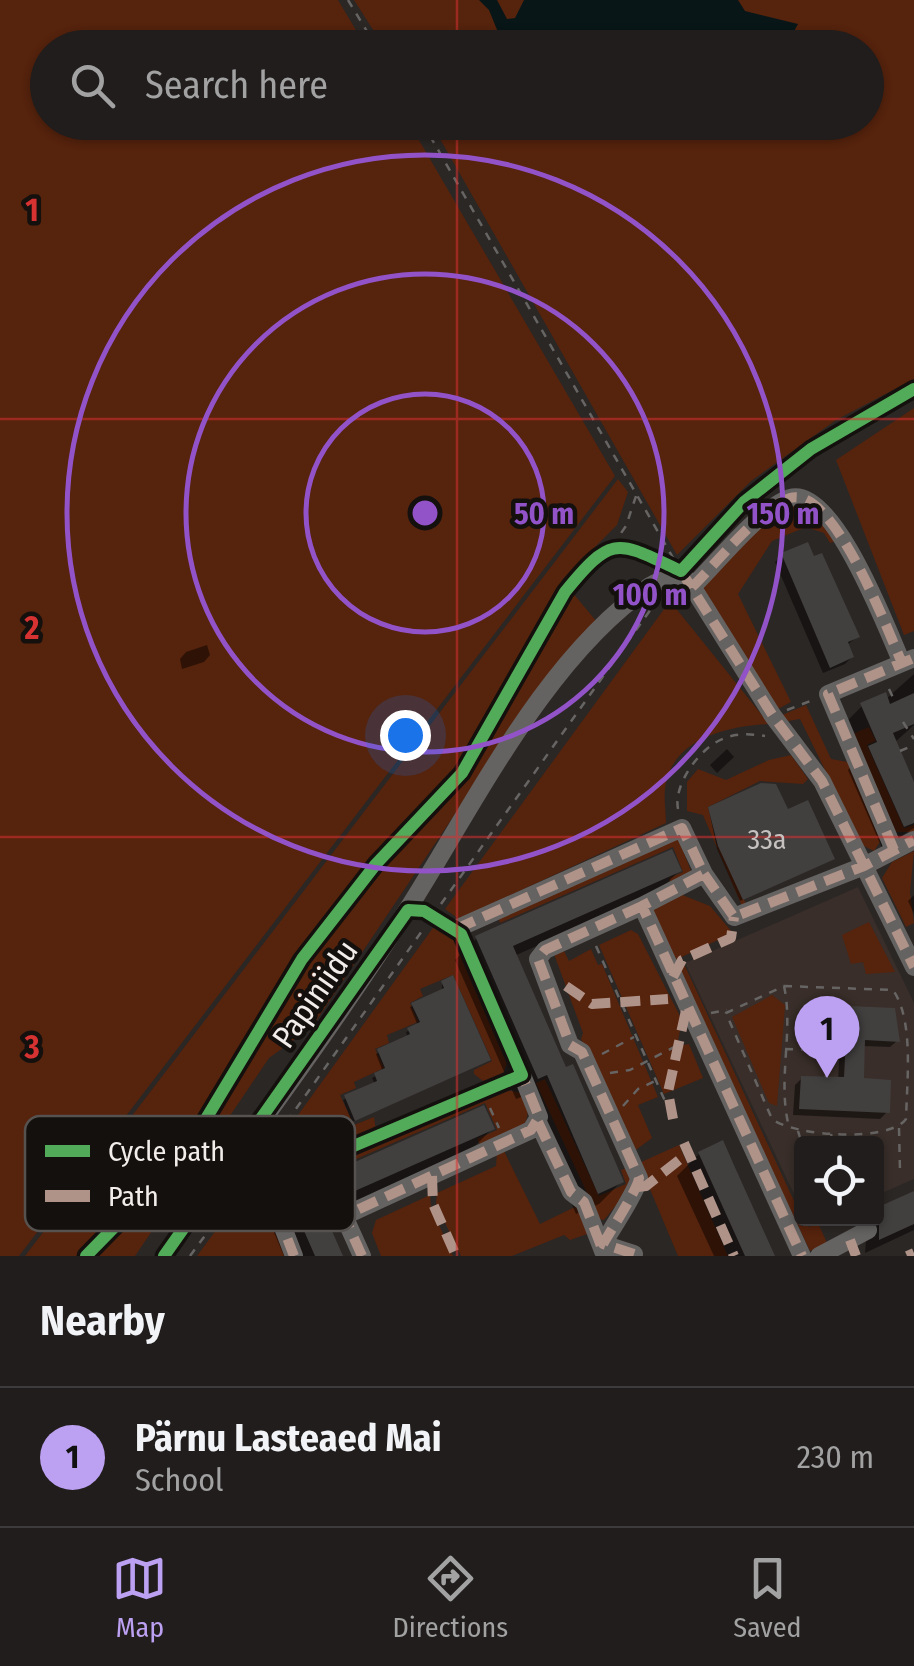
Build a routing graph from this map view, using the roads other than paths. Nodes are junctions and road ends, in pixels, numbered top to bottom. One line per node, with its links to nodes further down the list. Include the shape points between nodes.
1 (688, 564): 2 (street)
2 (692, 588): 3 (street, via 772,508 807,497 855,559); 6 (street, via 796,741); 9 (street, Papiniidu, via 675,579 654,583 577,656 514,736)
3 (908, 660): 5 (street, via 828,694)
4 (914, 840): 5 (street)
5 (894, 850): 6 (street)
6 (864, 866): 7 (street, via 734,917); 11 (street)
7 (704, 874): 8 (street); 10 (street, via 682,828)
8 (642, 906): 21 (street, via 538,958 570,1045 582,1052 639,1178); 26 (street)
9 (408, 910): 10 (street); 13 (street, Papiniidu)
10 (456, 929): 12 (street)
11 (914, 967)
12 (522, 1075): 14 (street); 15 (street)
13 (264, 1116)
14 (538, 1122): 16 (street); 21 (street)
15 (355, 1141)
16 (355, 1211)
17 (868, 1230): 27 (street)
18 (182, 1231): 23 (street, Papiniidu)
19 (282, 1231): 24 (street)
20 (351, 1231): 25 (street)
21 (603, 1250): 22 (street)
22 (634, 1254)
23 (164, 1256)
24 (294, 1256)
25 (362, 1256)
26 (802, 1256)
27 (819, 1256)

